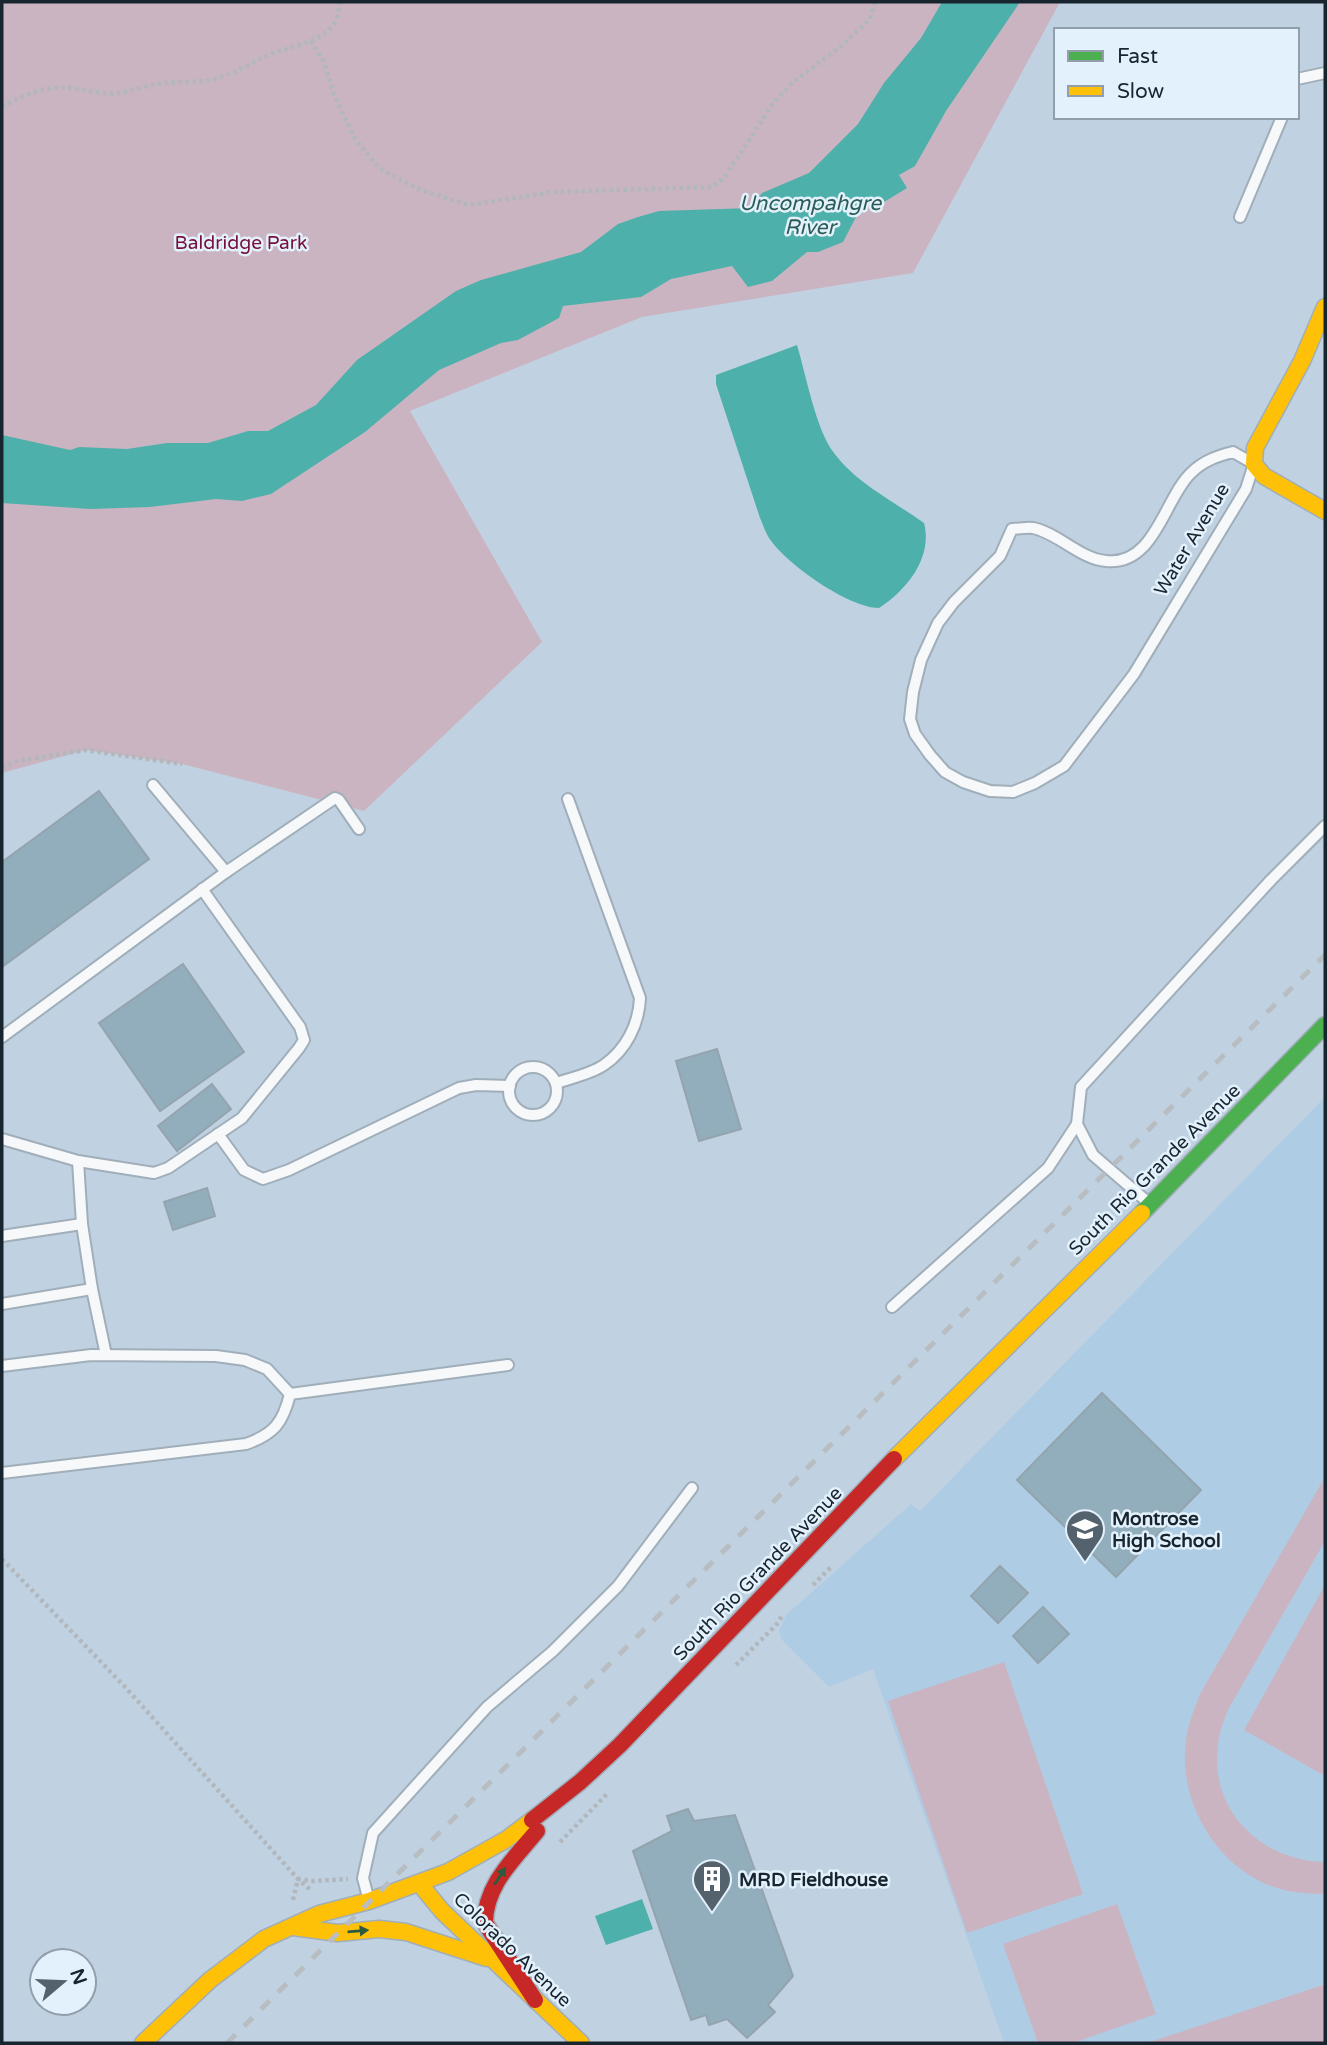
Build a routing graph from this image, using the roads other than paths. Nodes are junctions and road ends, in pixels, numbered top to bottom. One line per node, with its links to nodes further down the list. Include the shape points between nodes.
1 (1325, 73): 2 (lane)
2 (1299, 79)
3 (1281, 119): 4 (lane)
4 (1240, 217)
5 (1325, 307): 6 (street, Water Avenue, via 1255,448)
6 (1254, 464): 6 (lane, Water Avenue, via 1246,489 1135,674 1063,766 1013,792 990,791 945,772 915,734 911,719 921,660 938,624 1000,556 1012,529 1033,528 1107,562 1125,558 1140,550 1157,529 1188,475 1198,467 1233,452); 7 (street, via 1264,476)
7 (1325, 511)
8 (153, 785): 12 (lane)
9 (569, 799): 16 (lane, via 640,998 640,1018 622,1049 603,1066)
10 (1325, 826): 18 (lane, via 1081,1087)
11 (359, 829): 12 (lane, via 335,798)
12 (226, 872): 13 (lane)
13 (202, 890): 15 (lane); 19 (lane, via 300,1027 304,1040 242,1118)
14 (1325, 1025): 22 (street, South Rio Grande Avenue)
15 (2, 1037)
16 (556, 1083): 17 (lane, via 547,1071 532,1068 518,1073); 17 (lane, via 552,1107 538,1115 516,1108)
17 (510, 1086): 19 (lane, via 459,1088 263,1179 244,1170)
18 (1077, 1124): 22 (lane, via 1093,1155); 27 (lane, via 1048,1168)
19 (218, 1134): 21 (lane, via 154,1174)
20 (2, 1139): 21 (lane)
21 (78, 1161): 23 (lane)
22 (1151, 1204): 34 (street, South Rio Grande Avenue)
23 (82, 1224): 24 (lane); 25 (lane)
24 (2, 1236)
25 (92, 1289): 26 (lane); 28 (lane)
26 (2, 1304)
27 (891, 1307)
28 (106, 1355): 30 (lane); 31 (lane, via 245,1360 267,1369)
29 (508, 1365): 31 (lane)
30 (2, 1366)
31 (290, 1394): 32 (lane, via 278,1424 264,1437 246,1444)
32 (2, 1473)
33 (692, 1488): 36 (lane, via 618,1586 553,1651 487,1707 373,1833 363,1878)
34 (580, 1782): 35 (street, South Rio Grande Avenue, via 507,1839); 39 (street, one-way to 34, via 485,1923 485,1908 495,1882)
35 (419, 1883): 36 (street, South Rio Grande Avenue); 38 (street, Colorado Avenue, via 442,1911)
36 (369, 1901): 37 (street, South Rio Grande Avenue)
37 (290, 1927): 38 (street, one-way to 38, via 338,1933 406,1932); 40 (street, South Rio Grande Avenue, via 264,1939 210,1980)
38 (499, 1963): 39 (street, Colorado Avenue)
39 (535, 2000): 41 (street, Colorado Avenue)
40 (143, 2043)
41 (581, 2043)

